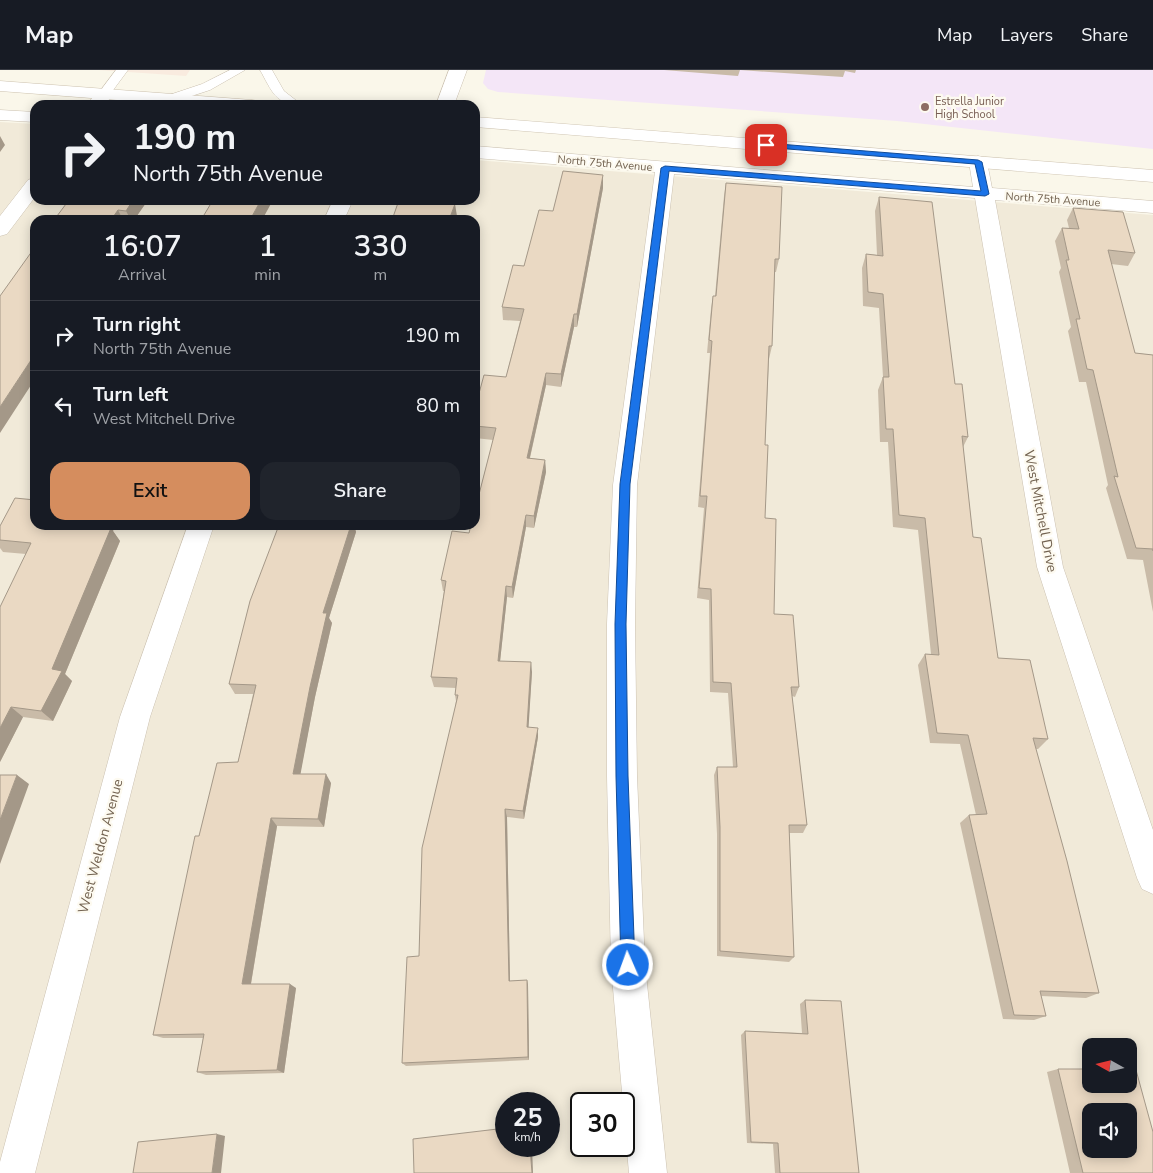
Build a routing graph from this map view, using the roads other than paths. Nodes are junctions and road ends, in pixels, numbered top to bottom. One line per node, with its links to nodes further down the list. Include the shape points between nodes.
1 (122, 70): 6 (lane)
2 (239, 70): 7 (lane, via 206,87)
3 (266, 70): 9 (lane, via 279,93)
4 (458, 70): 10 (street)
5 (0, 86): 6 (street)
6 (100, 99): 7 (street)
7 (170, 99): 8 (street)
8 (184, 100)
9 (289, 100)
10 (447, 100)
11 (0, 114): 12 (street)
12 (30, 117)
13 (480, 122): 15 (street)
14 (480, 152): 16 (street, North 75th Avenue)
15 (978, 162): 17 (street); 19 (street, West Mitchell Drive)
16 (665, 168): 19 (street, North 75th Avenue); 25 (street, via 625,484 621,624 628,965)
17 (1153, 176)
18 (30, 191): 21 (street)
19 (985, 194): 20 (street, North 75th Avenue); 23 (street, West Mitchell Drive, via 1050,567)
20 (1153, 207)
21 (0, 230)
22 (199, 530): 24 (street, West Weldon Avenue, via 135,716)
23 (1153, 878)
24 (16, 1173)
25 (648, 1173)

